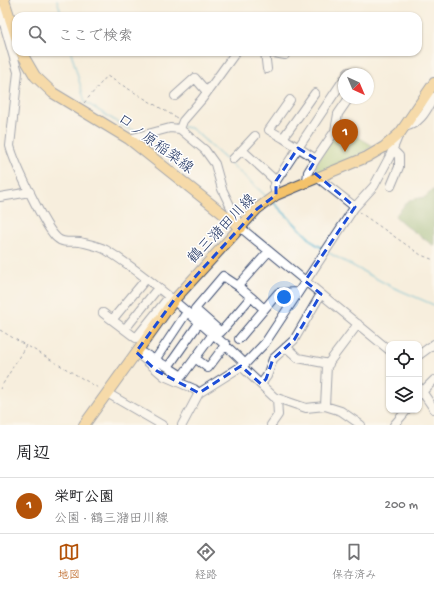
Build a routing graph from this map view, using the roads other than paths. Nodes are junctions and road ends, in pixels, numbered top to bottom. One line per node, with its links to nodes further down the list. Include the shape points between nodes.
1 (4, 0): 3 (main road)
2 (0, 10): 4 (street)
3 (12, 25)
4 (12, 51)
5 (13, 56): 32 (street, via 18,72 10,146)
6 (23, 56): 21 (main road, 口ノ原稲築線, via 31,71 58,98)
7 (233, 56): 12 (street)
8 (267, 56): 9 (street)
9 (267, 69)
10 (434, 83): 19 (main road, 鶴三潴田川線)
11 (338, 88): 23 (street)
12 (208, 92): 14 (street, via 194,78); 18 (street)
13 (314, 93): 22 (street)
14 (174, 96)
15 (434, 97): 19 (street, via 423,116)
16 (290, 100): 22 (street, via 269,130)
17 (345, 104): 27 (street, via 338,114 335,131)
18 (181, 125): 21 (street); 36 (street, via 215,164 222,189)
19 (402, 130): 25 (street); 28 (main road, 鶴三潴田川線, via 384,147 367,157)
20 (255, 136): 24 (street)
21 (129, 138): 36 (main road, 口ノ原稲築線)
22 (283, 138): 23 (street)
23 (298, 148): 27 (street); 29 (street)
24 (242, 150): 26 (street); 29 (street)
25 (393, 150): 31 (street, via 400,161); 35 (street, via 374,186)
26 (233, 159)
27 (316, 159): 30 (street, via 308,172)
28 (317, 177): 30 (main road, 鶴三潴田川線); 35 (street)
29 (276, 181): 33 (street)
30 (307, 181): 33 (main road, 鶴三潴田川線)
31 (391, 186)
32 (30, 192): 34 (street); 38 (street, via 50,230 59,240 80,242 105,250)
33 (276, 195): 36 (main road, 鶴三潴田川線, via 257,209)
34 (0, 197)
35 (354, 208): 39 (street)
36 (241, 228): 37 (street); 45 (main road, 鶴三潴田川線)
37 (268, 251): 39 (street); 40 (street)
38 (146, 279): 41 (street); 49 (street)
39 (305, 281): 42 (street); 43 (street)
40 (238, 286): 44 (street); 44 (street, via 223,276 195,309 221,332)
41 (158, 288): 45 (street); 52 (street)
42 (298, 292): 46 (street, via 278,293); 64 (street, via 265,343)
43 (322, 294): 51 (street); 58 (street, via 296,337)
44 (250, 298): 46 (street)
45 (171, 299): 47 (street); 52 (street, via 136,338); 59 (main road, 鶴三潴田川線)
46 (264, 309): 54 (street)
47 (187, 312): 50 (street); 62 (street)
48 (103, 313): 49 (street)
49 (112, 320): 52 (street)
50 (199, 323): 53 (street); 65 (street)
51 (358, 324): 57 (street); 63 (street)
52 (124, 330)
53 (213, 334): 55 (street); 61 (street)
54 (239, 339)
55 (226, 344): 61 (street, via 208,368); 64 (street)
56 (434, 344): 60 (street)
57 (386, 347)
58 (286, 348): 63 (street, via 298,358); 67 (street, via 273,359)
59 (137, 351): 62 (street); 69 (main road, 鶴三潴田川線); 70 (street, via 164,376)
60 (422, 353)
61 (195, 358): 65 (street, via 182,376)
62 (155, 360): 65 (street)
63 (329, 364): 73 (street)
64 (243, 365): 67 (street); 70 (street)
65 (168, 367)
66 (434, 380): 68 (street)
67 (261, 384): 72 (street, via 269,394)
68 (422, 389)
69 (107, 392): 76 (main road, 鶴三潴田川線); 77 (street)
70 (199, 393): 78 (street)
71 (422, 394): 74 (street)
72 (277, 398): 73 (street, via 306,408); 79 (street, via 278,415)
73 (326, 406): 80 (street)
74 (434, 409)
75 (404, 413): 81 (street)
76 (84, 425)
77 (162, 425)
78 (182, 425)
79 (271, 425)
80 (361, 425)
81 (394, 425)

